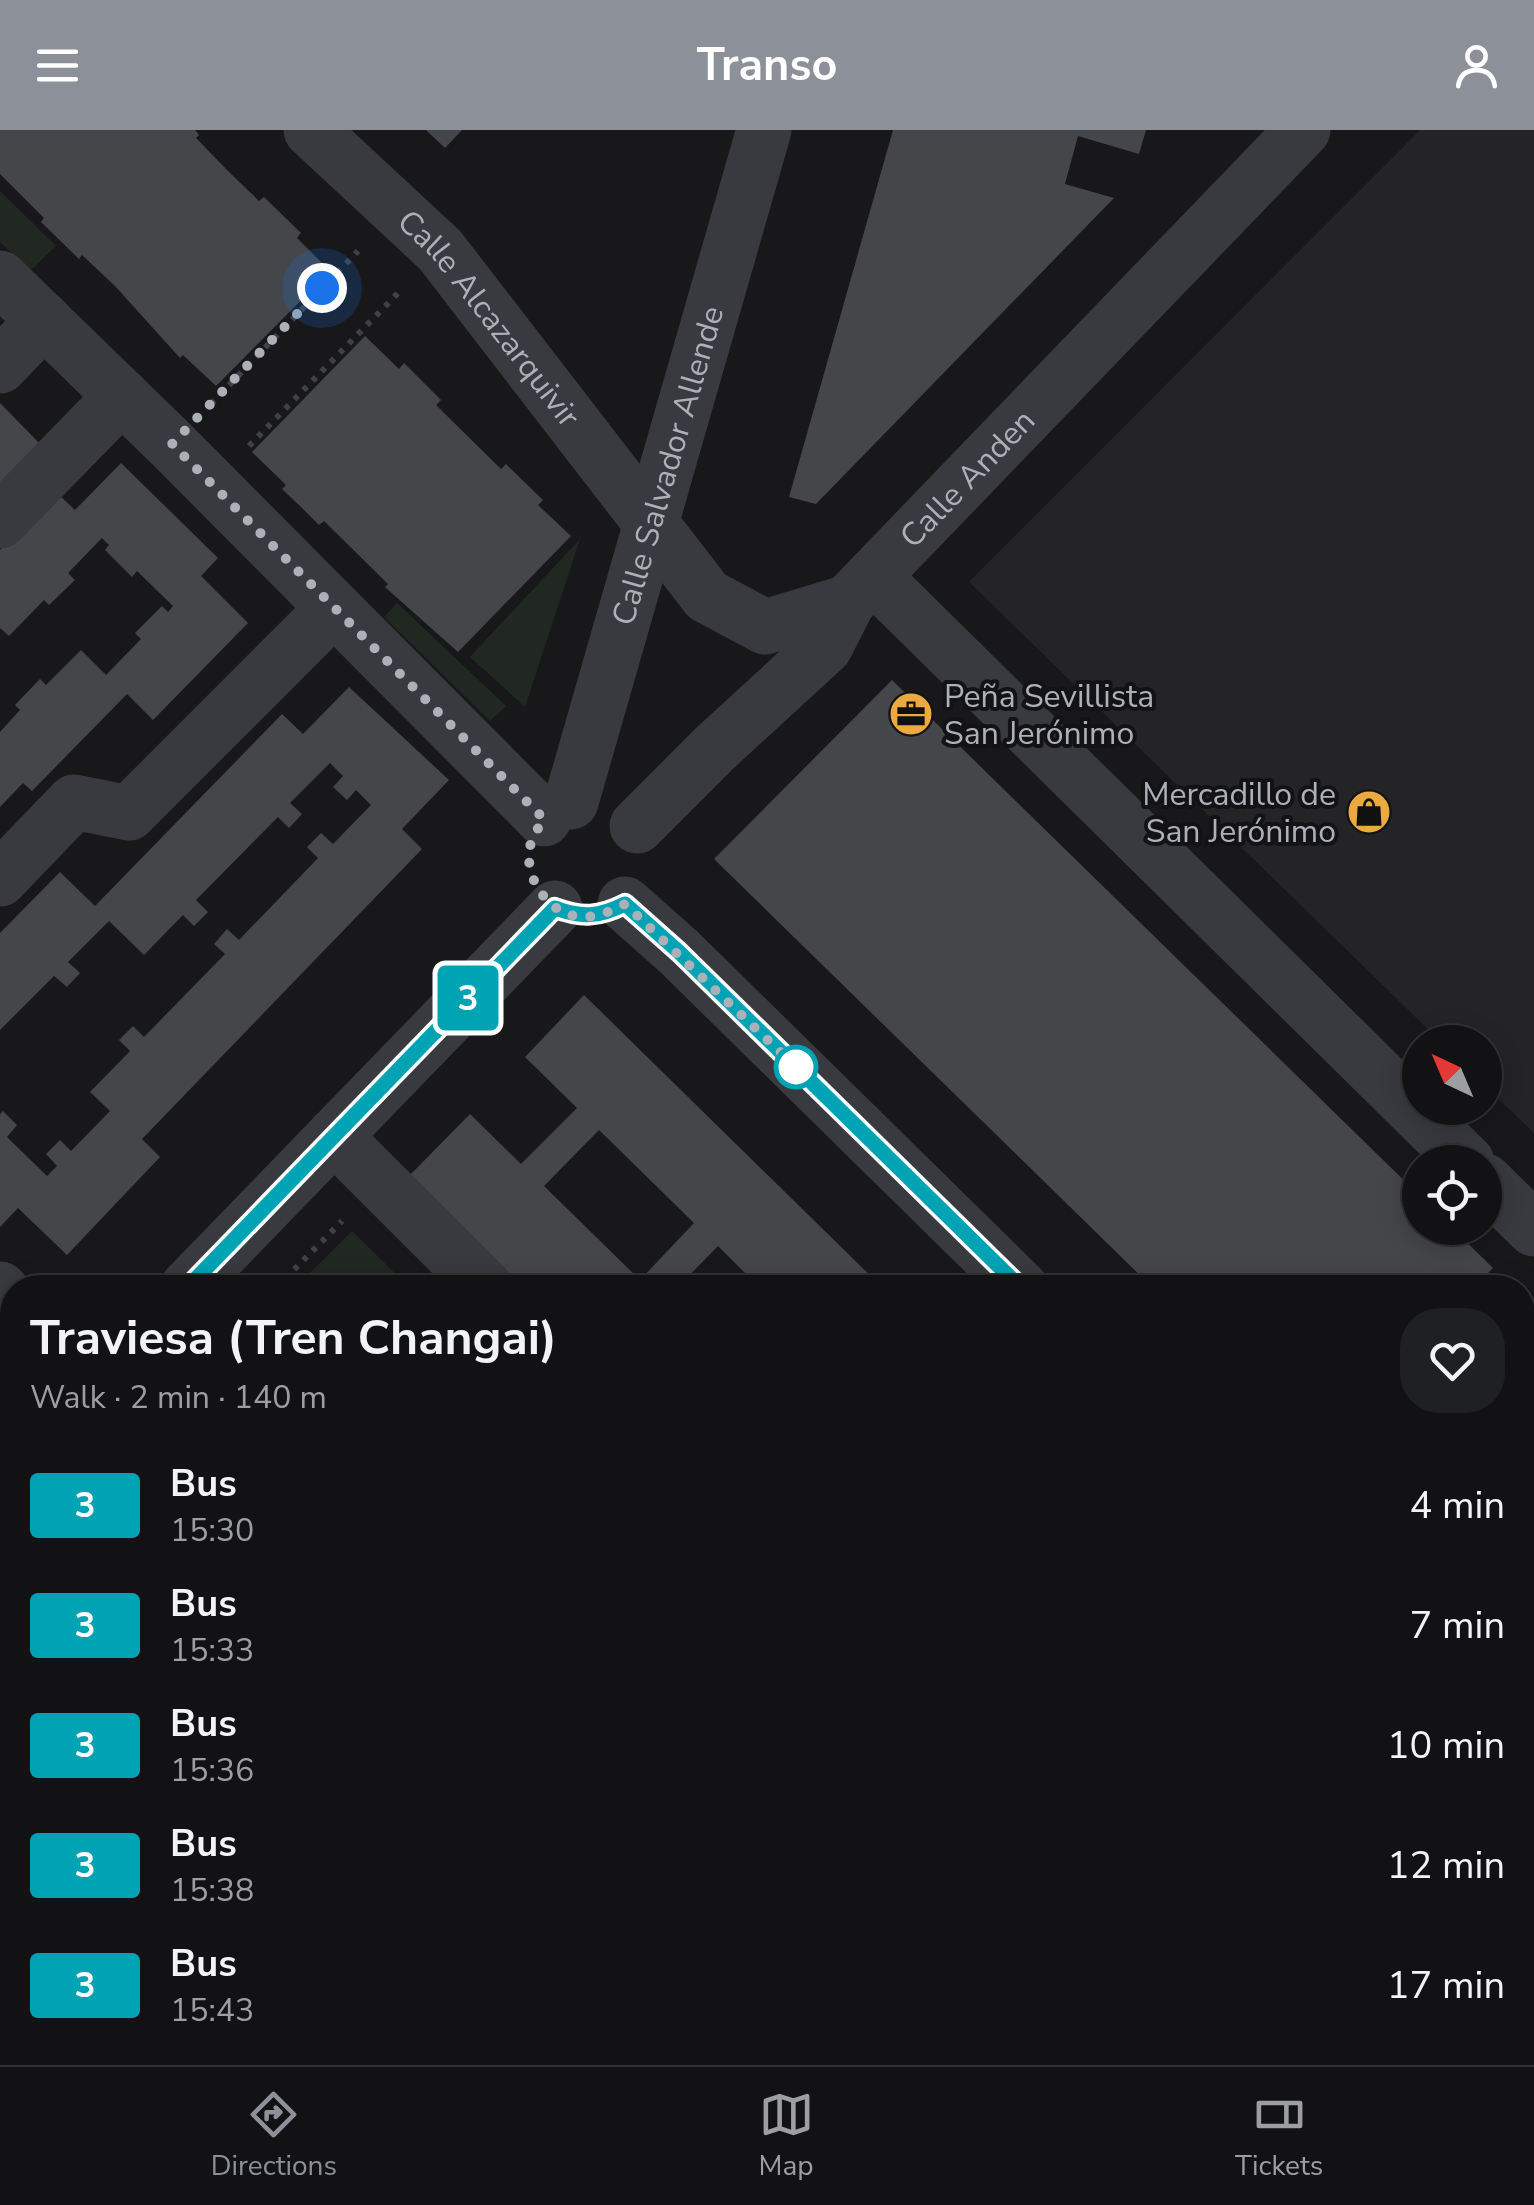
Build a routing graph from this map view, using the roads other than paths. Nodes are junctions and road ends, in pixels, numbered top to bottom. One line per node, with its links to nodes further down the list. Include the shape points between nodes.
1 (311, 130): 9 (street, Calle Alcazarquivir, via 440,250)
2 (764, 130): 9 (street, Calle Salvador Allende)
3 (1303, 130): 10 (street, Calle Anden)
4 (0, 278): 5 (street)
5 (44, 320): 6 (street); 7 (street)
6 (0, 366)
7 (122, 396): 8 (street); 11 (street)
8 (0, 520)
9 (650, 521): 12 (street, Calle Alcazarquivir, via 707,596); 14 (street, Calle Salvador Allende)
10 (860, 589): 12 (street); 13 (street, Calle Anden, via 826,647); 20 (street)
11 (332, 608): 14 (street); 16 (street, via 129,813 74,802)
12 (764, 627): 13 (street, via 774,668)
13 (768, 700): 15 (street, Calle Anden)
14 (558, 811): 15 (street, via 596,800 620,808); 18 (street, via 533,836 529,856 540,894)
15 (638, 826): 17 (street, via 644,875)
16 (0, 880)
17 (625, 904): 18 (street, via 578,917); 25 (street)
18 (555, 908): 19 (street)
19 (334, 1136): 23 (street); 24 (street)
20 (1448, 1145)
21 (1502, 1198): 22 (street)
22 (1534, 1229)
23 (200, 1275)
24 (473, 1275)
25 (1008, 1275)

